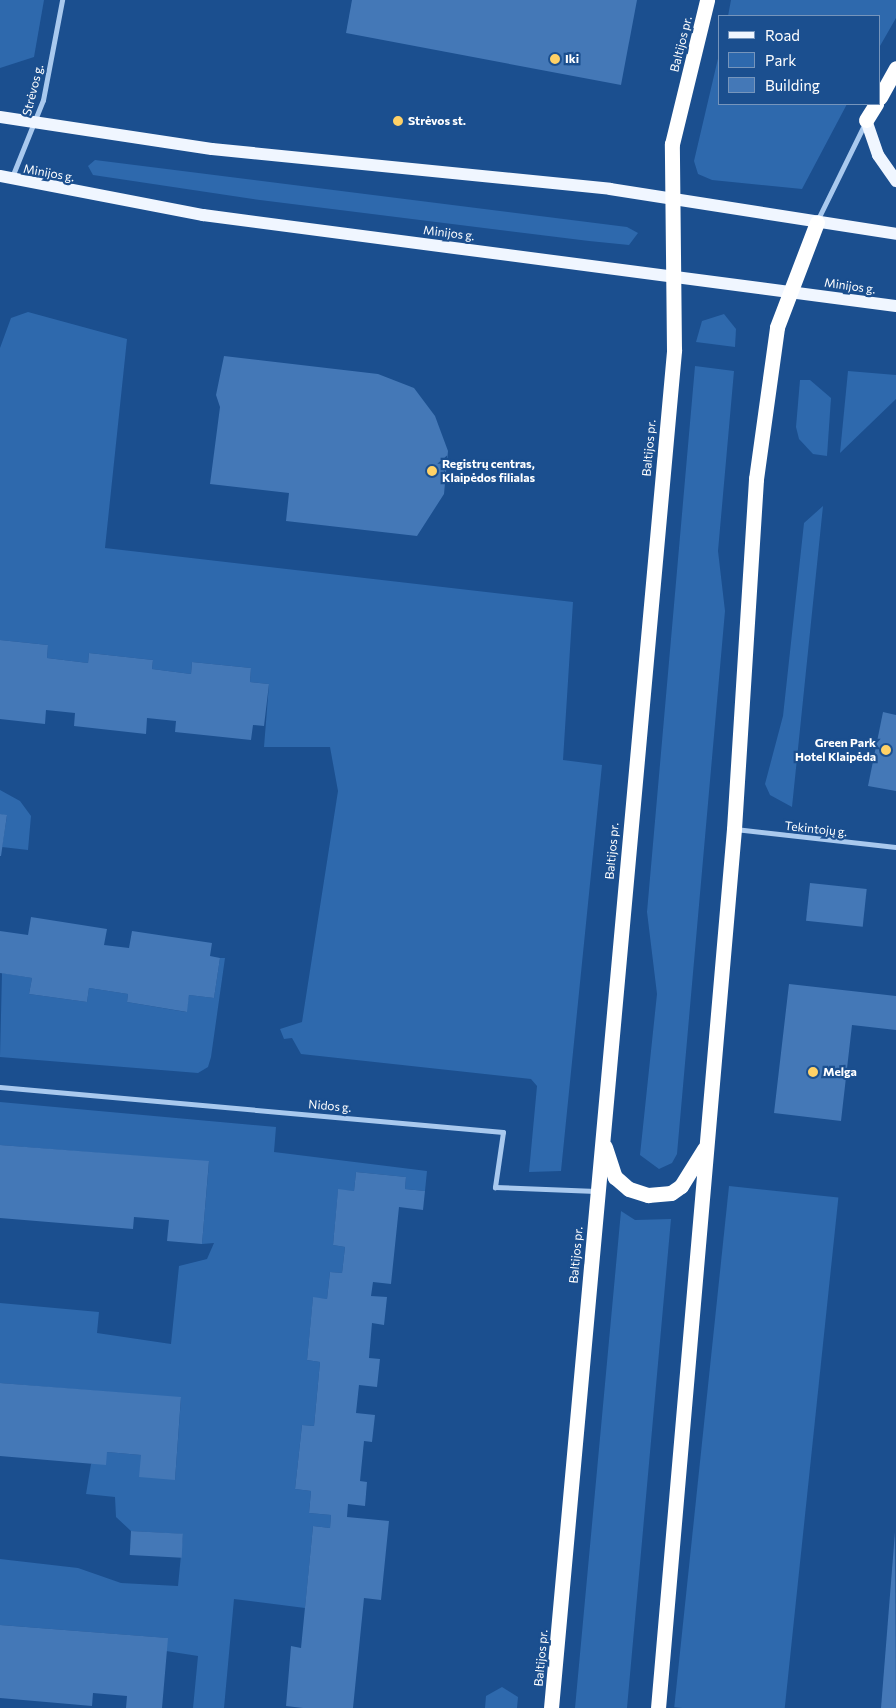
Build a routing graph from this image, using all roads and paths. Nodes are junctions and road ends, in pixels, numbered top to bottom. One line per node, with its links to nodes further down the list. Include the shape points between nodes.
1 (62, 0): 8 (street, Strėvos g.)
2 (707, 0): 11 (highway, Baltijos pr., via 672,144)
3 (896, 68): 4 (highway)
4 (881, 95)
5 (875, 105): 7 (highway)
6 (0, 117): 8 (main road)
7 (866, 120): 10 (main road, via 878,156); 12 (street)
8 (35, 124): 9 (street, Strėvos g.); 11 (main road, via 212,149 465,172)
9 (5, 178): 14 (main road, Minijos g., via 203,215)
10 (896, 181)
11 (673, 200): 12 (main road); 14 (highway, Baltijos pr.)
12 (817, 222): 13 (main road); 15 (highway)
13 (896, 234)
14 (673, 276): 15 (main road, Minijos g.); 20 (highway, Baltijos pr., via 674,350)
15 (789, 292): 16 (main road, Minijos g.); 17 (highway, via 769,362 756,479)
16 (896, 306)
17 (734, 829): 18 (street, Tekintojų g.); 21 (highway)
18 (896, 847)
19 (0, 1087): 22 (street, Nidos g., via 503,1132 495,1187)
20 (601, 1133): 21 (highway, via 616,1177 629,1189 648,1195 671,1193 681,1186); 22 (highway, Baltijos pr.)
21 (707, 1143): 24 (highway)
22 (597, 1191): 23 (highway, Baltijos pr.)
23 (551, 1708)
24 (658, 1708)

